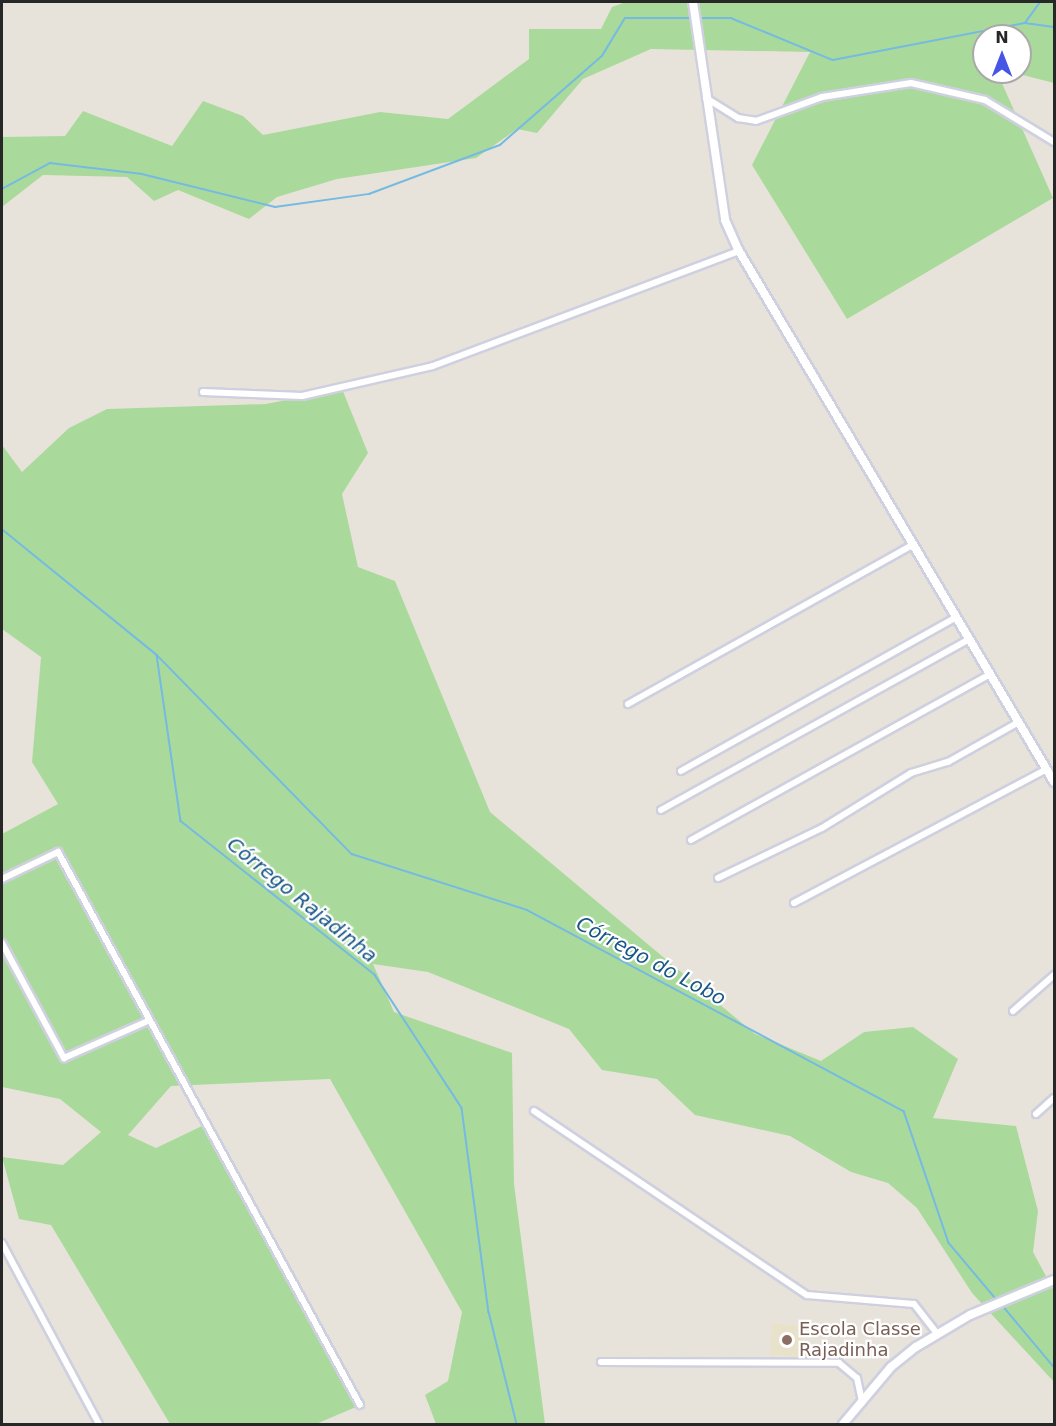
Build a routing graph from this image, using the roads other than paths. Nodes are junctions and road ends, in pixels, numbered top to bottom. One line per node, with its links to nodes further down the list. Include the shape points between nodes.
1 (693, 2): 2 (street)
2 (705, 97): 3 (street, via 738,118 756,121 822,97 911,83 985,100); 4 (street, via 725,220)
3 (1054, 142)
4 (739, 251): 5 (street, via 433,366 302,396); 6 (street)
5 (203, 392)
6 (913, 545): 7 (street); 10 (street)
7 (956, 617): 8 (street); 13 (street)
8 (969, 639): 9 (street); 15 (street)
9 (990, 674): 11 (street); 16 (street)
10 (628, 704)
11 (1019, 722): 12 (street); 17 (street, via 948,762 911,773 822,828)
12 (1047, 769): 14 (street); 19 (street)
13 (681, 771)
14 (1054, 782)
15 (661, 810)
16 (691, 840)
17 (718, 878)
18 (2, 879): 23 (street, via 58,852)
19 (794, 903)
20 (2, 943): 23 (street, via 64,1058)
21 (1054, 975): 22 (street)
22 (1013, 1011)
23 (148, 1021): 32 (street)
24 (1054, 1098): 26 (street)
25 (534, 1111): 29 (street, via 807,1295 914,1304)
26 (1036, 1114)
27 (2, 1243): 33 (street)
28 (1054, 1280): 29 (street)
29 (937, 1333): 31 (street, via 891,1367)
30 (601, 1362): 31 (street, via 839,1363 857,1378)
31 (862, 1402): 34 (street)
32 (360, 1405)
33 (99, 1425)
34 (843, 1425)

